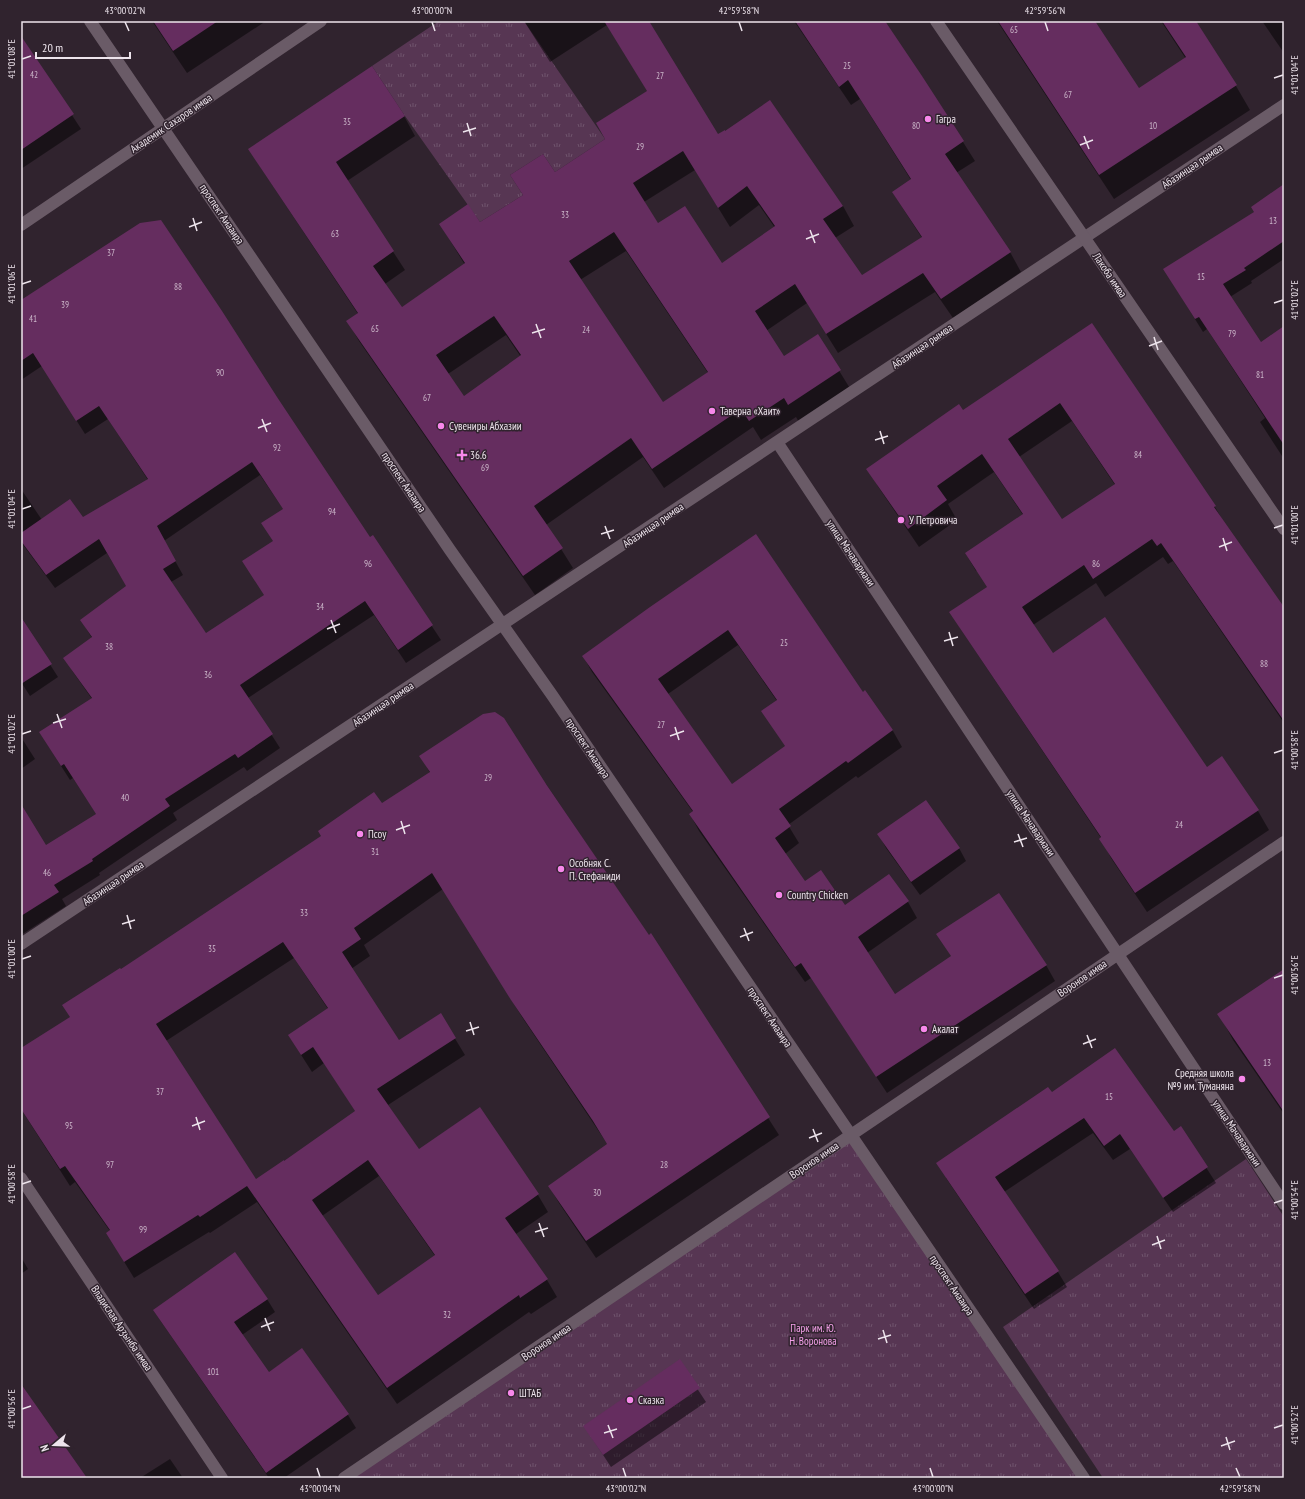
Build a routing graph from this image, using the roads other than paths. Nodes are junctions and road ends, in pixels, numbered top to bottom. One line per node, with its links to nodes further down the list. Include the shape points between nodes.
1 (90, 21): 5 (street, проспект Аиааира)
2 (321, 21): 5 (street, Академик Сахаров имҩа)
3 (936, 21): 7 (street, Лакоба имҩа)
4 (1284, 106): 7 (street, Абазинцәа рымҩа)
5 (163, 128): 6 (street, Академик Сахаров имҩа); 10 (street, проспект Аиааира)
6 (21, 225)
7 (1085, 238): 8 (street, Абазинцәа рымҩа); 9 (street, Лакоба имҩа)
8 (777, 442): 10 (street, Абазинцәа рымҩа); 13 (street, улица Мачавариани)
9 (1284, 529)
10 (502, 625): 12 (street, Абазинцәа рымҩа); 14 (street, проспект Аиааира)
11 (1284, 842): 13 (street, Воронов имҩа)
12 (21, 944)
13 (1118, 954): 14 (street, Воронов имҩа); 16 (street, улица Мачавариани)
14 (851, 1136): 18 (street, Воронов имҩа); 19 (street, проспект Аиааира)
15 (21, 1178): 17 (street, Владислав Арӡынба имҩа)
16 (1284, 1204)
17 (222, 1478)
18 (344, 1478)
19 (1084, 1478)

